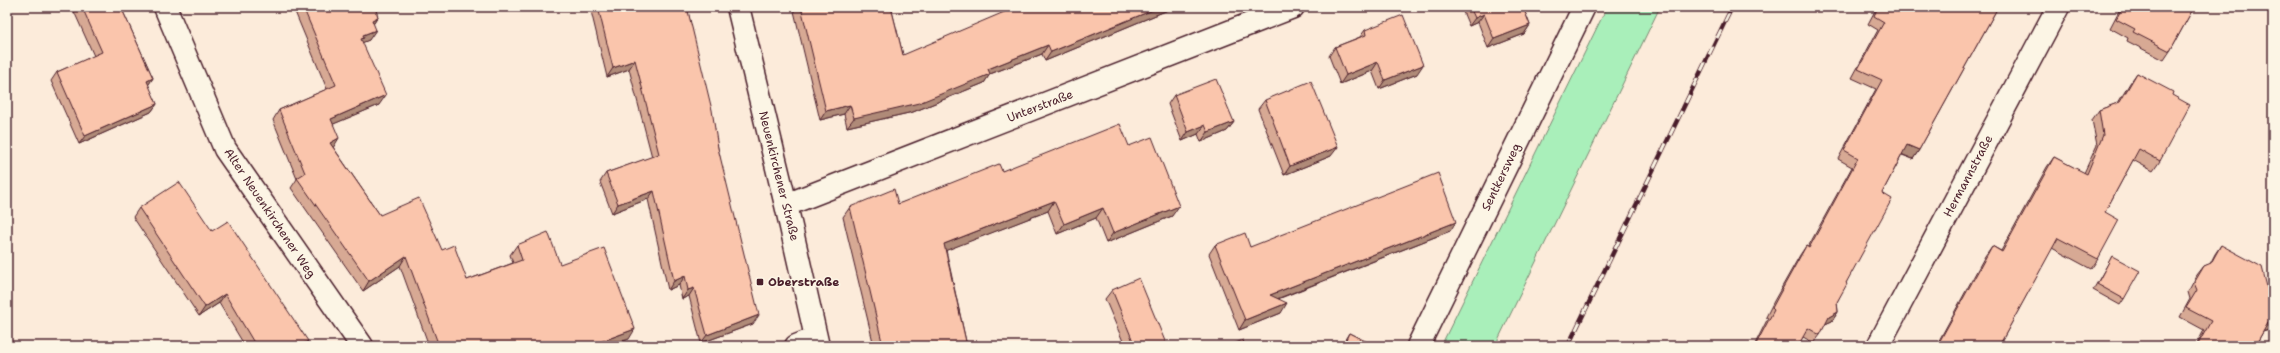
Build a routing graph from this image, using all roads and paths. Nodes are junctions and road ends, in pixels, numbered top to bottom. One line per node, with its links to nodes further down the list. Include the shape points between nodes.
1 (165, 7): 8 (street, Alter Neuenkirchener Weg, via 225,149)
2 (738, 7): 6 (street, Neuenkirchener Straße)
3 (1293, 7): 6 (street, Unterstraße)
4 (1584, 7): 10 (street, Sentkersweg)
5 (2058, 7): 11 (street, Hermannstraße)
6 (786, 205): 7 (street, Neuenkirchener Straße)
7 (817, 342): 9 (street)
8 (362, 346)
9 (796, 346)
10 (1418, 346)
11 (1878, 346)

